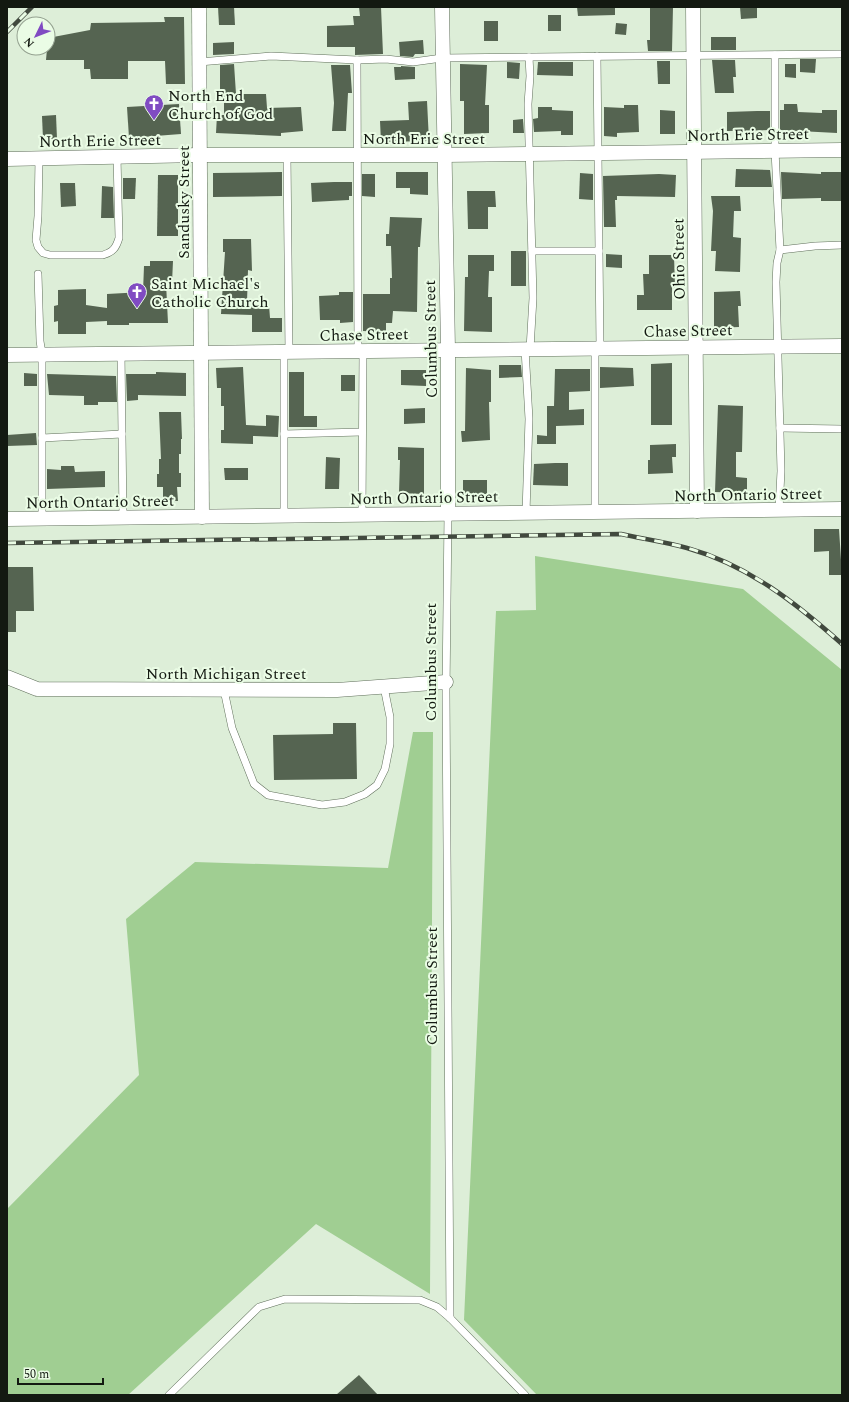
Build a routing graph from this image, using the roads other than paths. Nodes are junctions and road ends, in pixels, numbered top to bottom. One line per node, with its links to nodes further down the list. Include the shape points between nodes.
1 (199, 7): 11 (street, Sandusky Street)
2 (442, 7): 9 (street, Columbus Street)
3 (693, 7): 7 (street, Ohio Street)
4 (842, 54): 5 (lane)
5 (776, 55): 7 (lane); 13 (lane)
6 (597, 56): 7 (lane); 8 (lane); 15 (lane)
7 (693, 56): 14 (street, Ohio Street)
8 (529, 57): 9 (lane); 16 (lane)
9 (442, 58): 10 (lane, via 413,62 386,59); 20 (street, Columbus Street)
10 (357, 60): 11 (lane, via 271,56); 19 (lane)
11 (199, 62): 17 (street, Sandusky Street)
12 (842, 150): 13 (street, North Erie Street)
13 (775, 151): 14 (street, North Erie Street); 25 (lane)
14 (694, 152): 15 (street, North Erie Street); 31 (street, Ohio Street)
15 (598, 153): 16 (street, North Erie Street); 27 (lane)
16 (530, 154): 20 (street, North Erie Street); 26 (lane)
17 (200, 155): 18 (street, North Erie Street); 21 (street, North Erie Street); 36 (street, Sandusky Street)
18 (287, 155): 19 (street, North Erie Street); 37 (lane)
19 (357, 155): 20 (street, North Erie Street); 35 (lane)
20 (444, 155): 34 (street, Columbus Street)
21 (118, 157): 22 (street, North Erie Street); 22 (lane, via 119,238 112,252 103,255 50,255 43,253 38,247 36,240)
22 (39, 159): 23 (street, North Erie Street)
23 (7, 160)
24 (842, 245): 25 (lane)
25 (780, 250): 29 (lane, via 776,282)
26 (532, 251): 27 (lane); 33 (lane, via 533,314)
27 (599, 251): 32 (lane)
28 (38, 274): 40 (lane)
29 (778, 346): 30 (street, Chase Street); 31 (street, Chase Street); 41 (lane)
30 (842, 346)
31 (696, 347): 32 (street, Chase Street); 49 (street, Ohio Street)
32 (598, 348): 33 (street, Chase Street); 50 (lane)
33 (528, 349): 34 (street, Chase Street); 51 (lane)
34 (448, 350): 35 (street, Chase Street); 52 (street, Columbus Street)
35 (360, 351): 37 (street, Chase Street); 43 (lane)
36 (201, 352): 37 (street, Chase Street); 38 (street, Chase Street); 56 (street, Sandusky Street)
37 (286, 352): 45 (lane)
38 (121, 353): 40 (street, Chase Street); 44 (lane)
39 (7, 354): 40 (street, Chase Street)
40 (42, 354): 46 (lane)
41 (780, 428): 42 (lane); 47 (lane)
42 (842, 429)
43 (362, 432): 45 (lane); 53 (lane)
44 (122, 434): 46 (lane); 55 (lane)
45 (284, 434): 54 (lane)
46 (42, 438): 57 (lane)
47 (779, 510): 48 (street, North Ontario Street); 49 (street, North Ontario Street)
48 (842, 510)
49 (698, 511): 50 (street, North Ontario Street)
50 (595, 512): 51 (street, North Ontario Street)
51 (526, 513): 52 (street, North Ontario Street)
52 (448, 514): 53 (street, North Ontario Street); 60 (lane, Columbus Street)
53 (362, 515): 54 (street, North Ontario Street)
54 (284, 516): 56 (street, North Ontario Street)
55 (123, 517): 56 (street, North Ontario Street); 57 (street, North Ontario Street)
56 (202, 517)
57 (42, 518): 58 (street, North Ontario Street)
58 (7, 519)
59 (7, 677): 62 (street, North Michigan Street, via 36,689)
60 (446, 682): 61 (street, North Michigan Street); 63 (lane, Columbus Street)
61 (384, 687): 62 (street, North Michigan Street, via 336,690); 62 (lane, via 390,717 390,744 385,769 377,785 365,794 345,802 322,805 268,795 254,784 232,728)
62 (224, 690)
63 (450, 1318): 64 (lane, via 437,1307 420,1300 285,1299 259,1307); 65 (lane)
64 (169, 1395)
65 (525, 1395)

